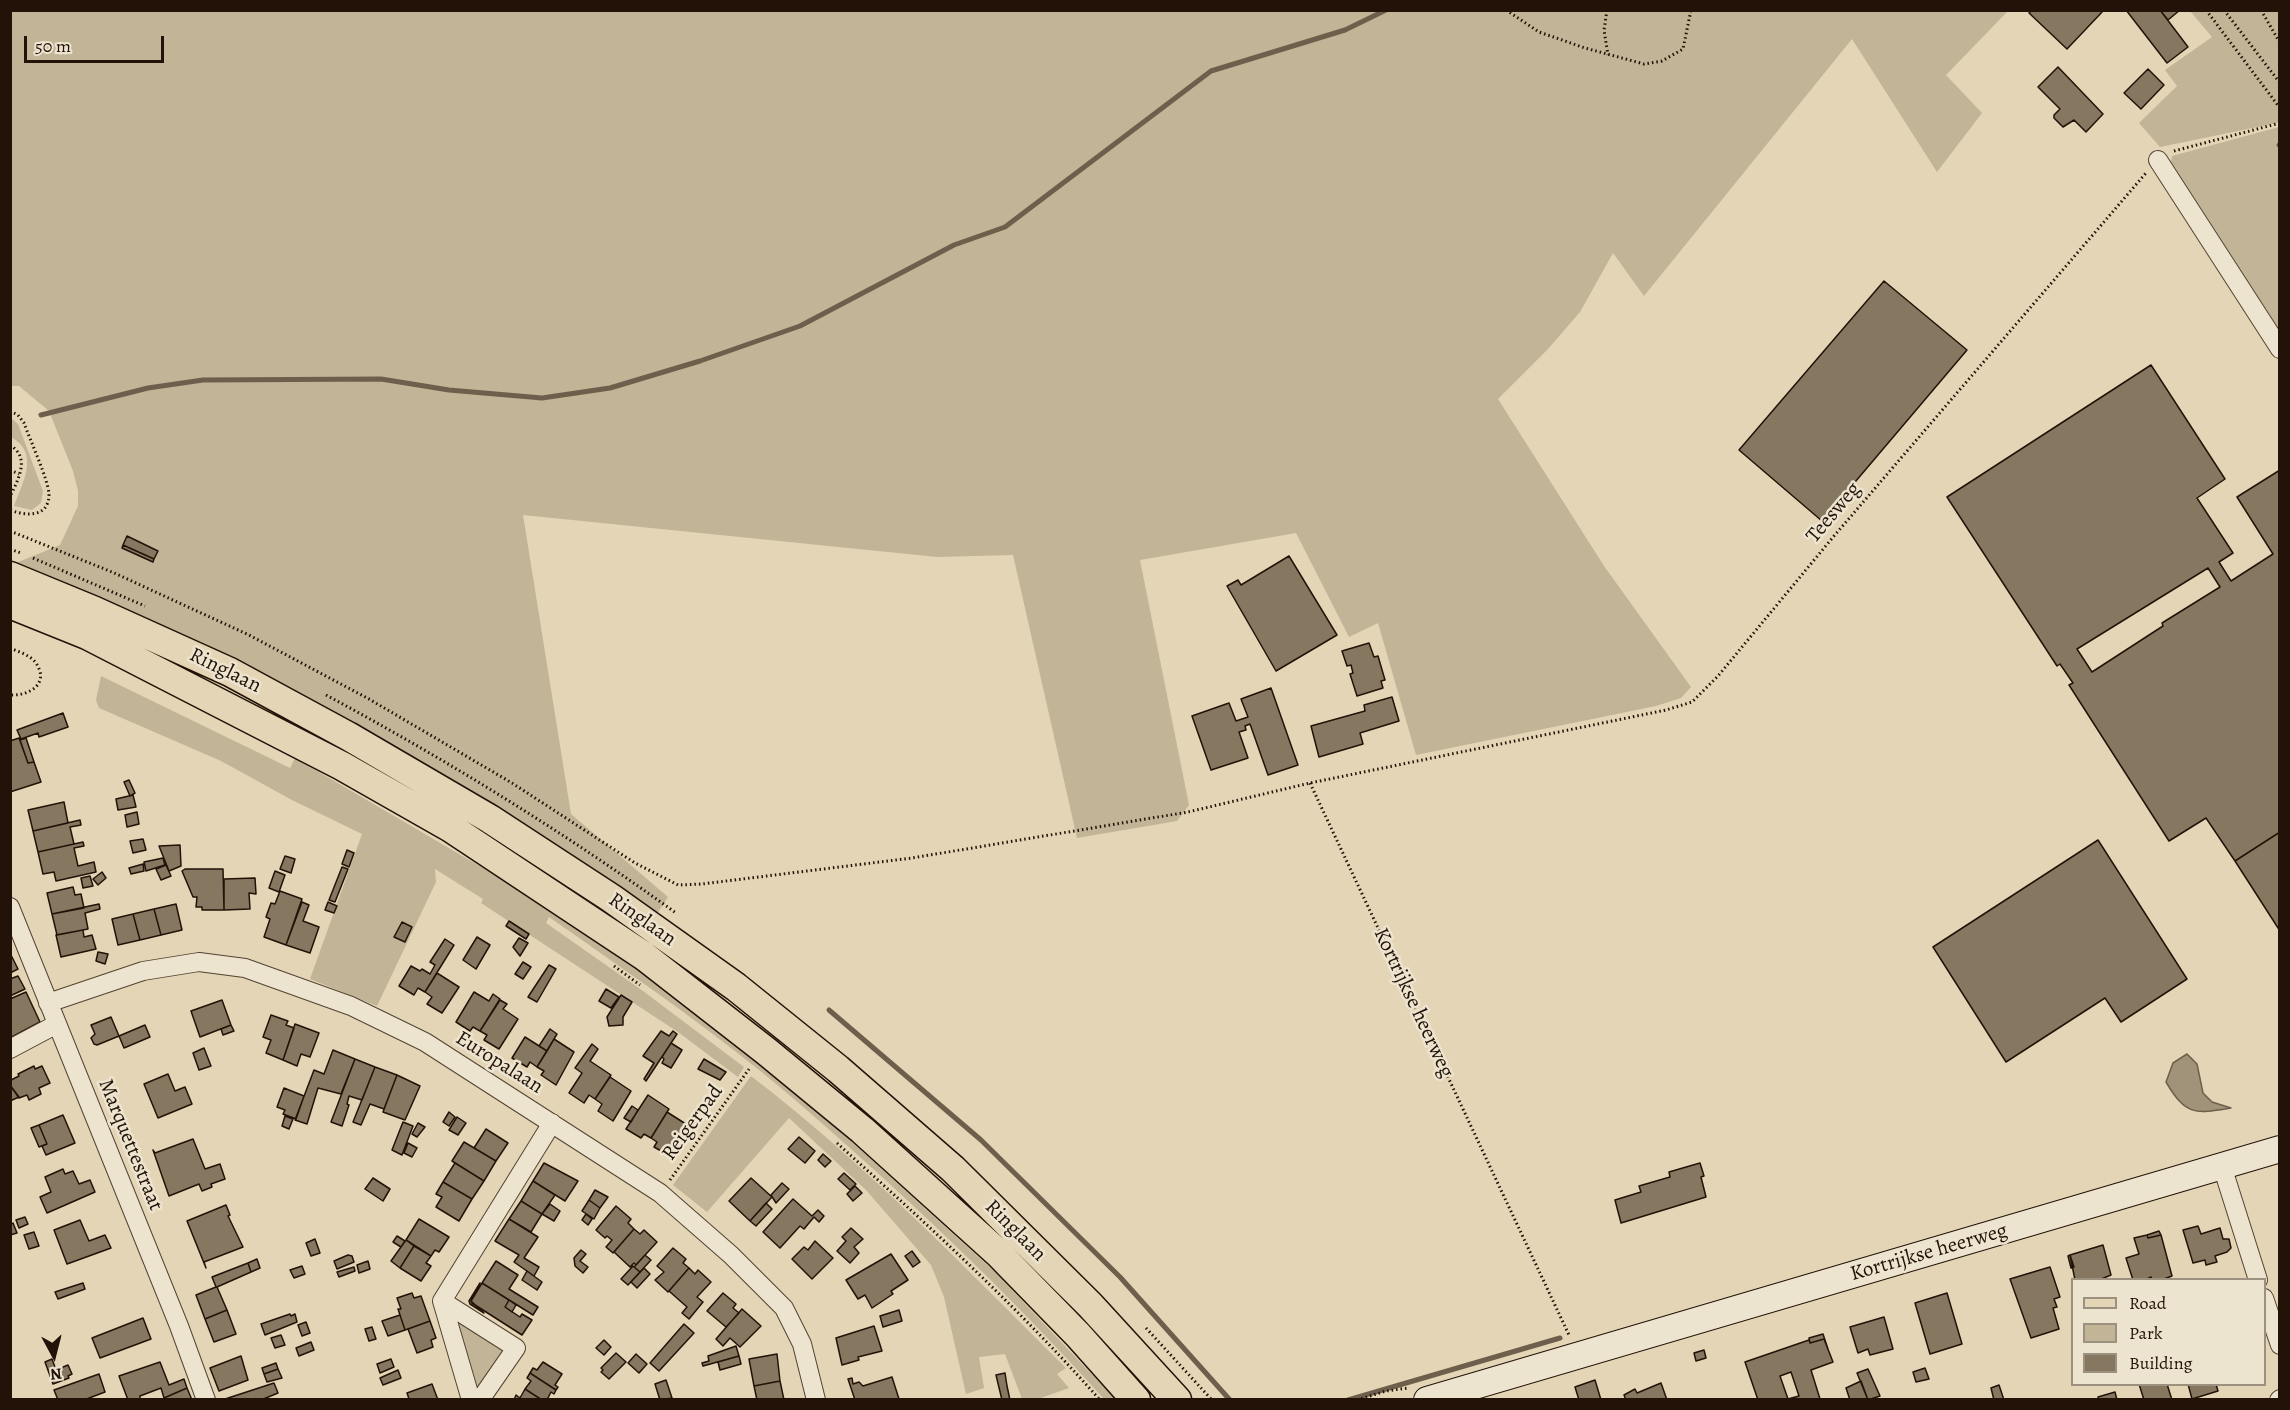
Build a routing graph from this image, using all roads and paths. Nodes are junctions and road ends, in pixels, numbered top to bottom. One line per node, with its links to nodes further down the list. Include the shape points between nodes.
1 (1506, 10): 8 (path, via 1539,32)
2 (1607, 10): 8 (path)
3 (1691, 10): 8 (path, via 1683,49 1662,61 1644,64)
4 (2206, 10): 10 (path)
5 (2224, 10): 9 (path)
6 (2260, 10): 7 (path)
7 (2280, 43)
8 (1608, 55)
9 (2280, 83)
10 (2280, 108)
11 (2280, 123): 12 (path, via 2164,153)
12 (2158, 160): 13 (street); 25 (path, Teesweg, via 1692,702)
13 (2280, 349)
14 (10, 411): 19 (path, via 24,423 49,495 44,508 35,514)
15 (10, 445): 17 (path, via 22,458)
16 (10, 470): 17 (path)
17 (20, 474): 18 (path)
18 (10, 497)
19 (10, 510)
20 (10, 531): 25 (path, via 112,572 249,635 379,705 512,783 635,863 678,885 912,858 1188,812)
21 (10, 576): 49 (main road, Ringlaan, via 240,678 490,819 611,898 736,987 953,1169 1090,1305)
22 (10, 604): 48 (main road, Ringlaan, via 87,635 342,766 451,828 644,956 871,1137 998,1253)
23 (10, 648): 24 (path, via 33,660 40,677 30,692)
24 (10, 695)
25 (1310, 783): 42 (path, Kortrijkse heerweg)
26 (10, 907): 29 (street, Marquettestraat)
27 (609, 963): 28 (path)
28 (648, 990)
29 (48, 1004): 30 (street, Marquettestraat); 33 (street, Europalaan, via 143,971 199,962 245,968 351,1006 425,1042)
30 (57, 1024): 31 (street); 43 (street, Marquettestraat)
31 (10, 1048)
32 (749, 1069): 37 (path, Reigerpad)
33 (552, 1123): 37 (street, Europalaan); 39 (street)
34 (837, 1142): 47 (path, via 957,1251)
35 (2280, 1149): 36 (street, Kortrijkse heerweg)
36 (2222, 1166): 38 (street); 42 (street, Kortrijkse heerweg)
37 (660, 1193): 46 (street, Europalaan, via 784,1308 802,1344)
38 (2257, 1278)
39 (442, 1301): 44 (street); 45 (street, via 516,1348)
40 (2266, 1301): 41 (street)
41 (2280, 1345)
42 (1579, 1356): 50 (street, Kortrijkse heerweg)
43 (206, 1400)
44 (471, 1400)
45 (480, 1400)
46 (816, 1400)
47 (1100, 1400)
48 (1136, 1400)
49 (1177, 1400)
50 (1427, 1400)

